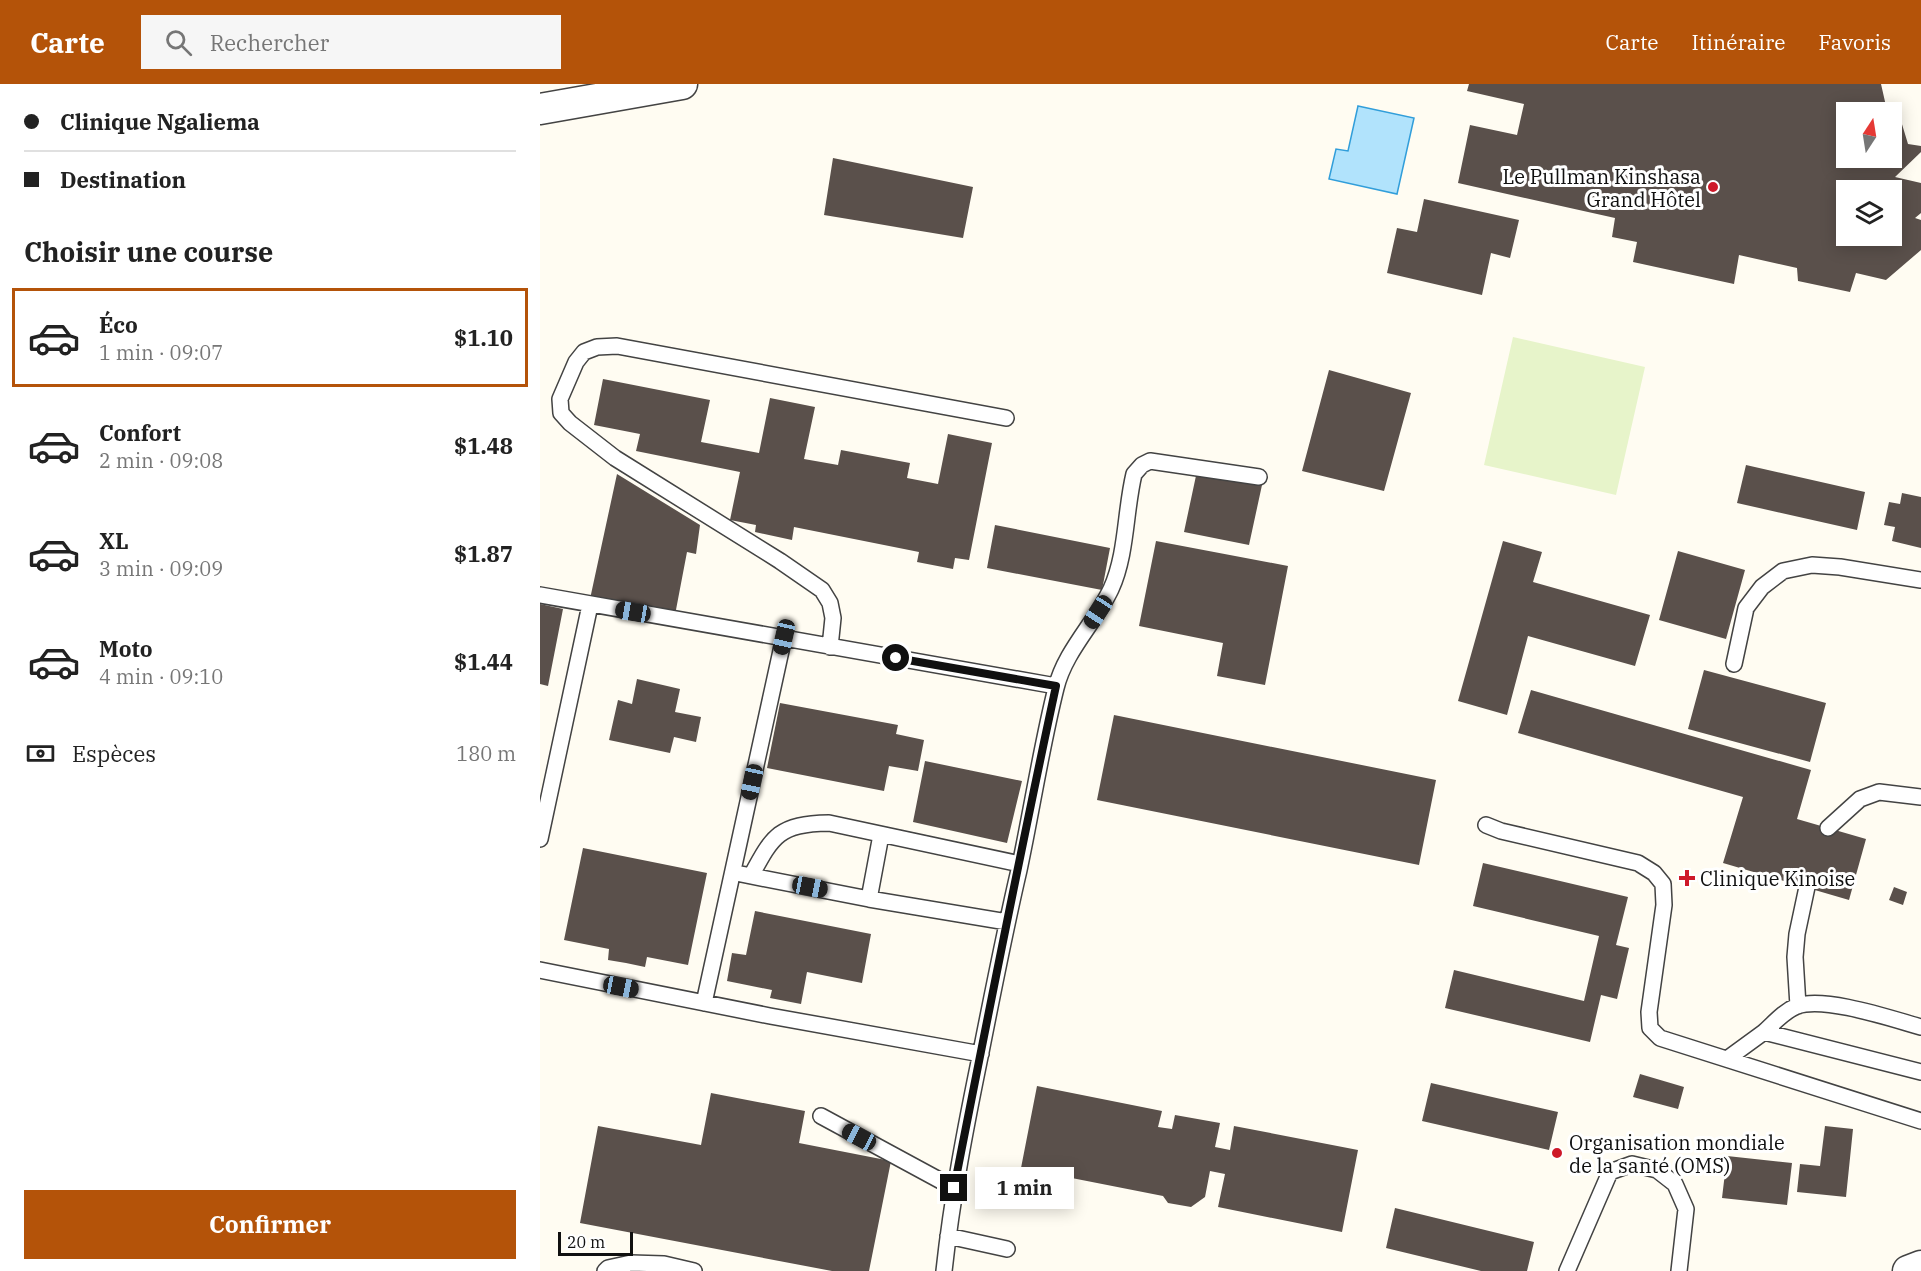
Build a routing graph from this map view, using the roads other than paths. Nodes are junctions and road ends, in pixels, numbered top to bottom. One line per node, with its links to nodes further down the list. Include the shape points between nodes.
1 (682, 84): 2 (street)
2 (540, 109)
3 (1006, 418): 9 (lane, via 617,346 584,352 576,362 560,399 561,413 615,458 822,590 830,603)
4 (1259, 477): 11 (lane, via 1150,462 1142,465 1134,474 1111,588 1062,668)
5 (1921, 580): 10 (lane, via 1812,565 1783,571 1762,587 1746,608)
6 (540, 596): 7 (lane)
7 (590, 605): 8 (lane); 16 (lane)
8 (784, 637): 9 (lane); 18 (lane)
9 (830, 647): 11 (lane)
10 (1734, 664)
11 (1056, 686): 17 (lane)
12 (1921, 797): 14 (lane, via 1879,792 1860,799)
13 (1486, 825): 29 (lane, via 1638,863 1654,873 1664,884 1664,905 1650,1028 1660,1038)
14 (1828, 828)
15 (881, 835): 17 (lane); 19 (lane, via 829,823 790,828 767,845); 21 (lane)
16 (540, 839)
17 (1020, 864): 22 (lane)
18 (732, 873): 19 (lane); 24 (lane)
19 (751, 876): 21 (lane)
20 (1807, 887): 25 (lane, via 1795,957)
21 (869, 899): 22 (lane)
22 (1007, 922): 28 (lane)
23 (540, 970): 24 (lane)
24 (704, 1003): 28 (lane)
25 (1798, 1006): 26 (lane, via 1830,1004); 27 (lane, via 1782,1014)
26 (1921, 1027)
27 (1764, 1032): 29 (lane); 30 (lane)
28 (981, 1054): 33 (lane)
29 (1727, 1059): 32 (lane)
30 (1921, 1072)
31 (821, 1116): 33 (lane)
32 (1921, 1121)
33 (954, 1188): 34 (lane)
34 (948, 1236): 35 (lane); 39 (lane)
35 (1007, 1250)
36 (1921, 1266): 42 (street)
37 (605, 1271): 38 (lane, via 631,1263 664,1264)
38 (694, 1271)
39 (944, 1271)
40 (1567, 1271): 41 (lane, via 1610,1172 1632,1164 1657,1170 1676,1184 1686,1209)
41 (1676, 1271)
42 (1908, 1271)

